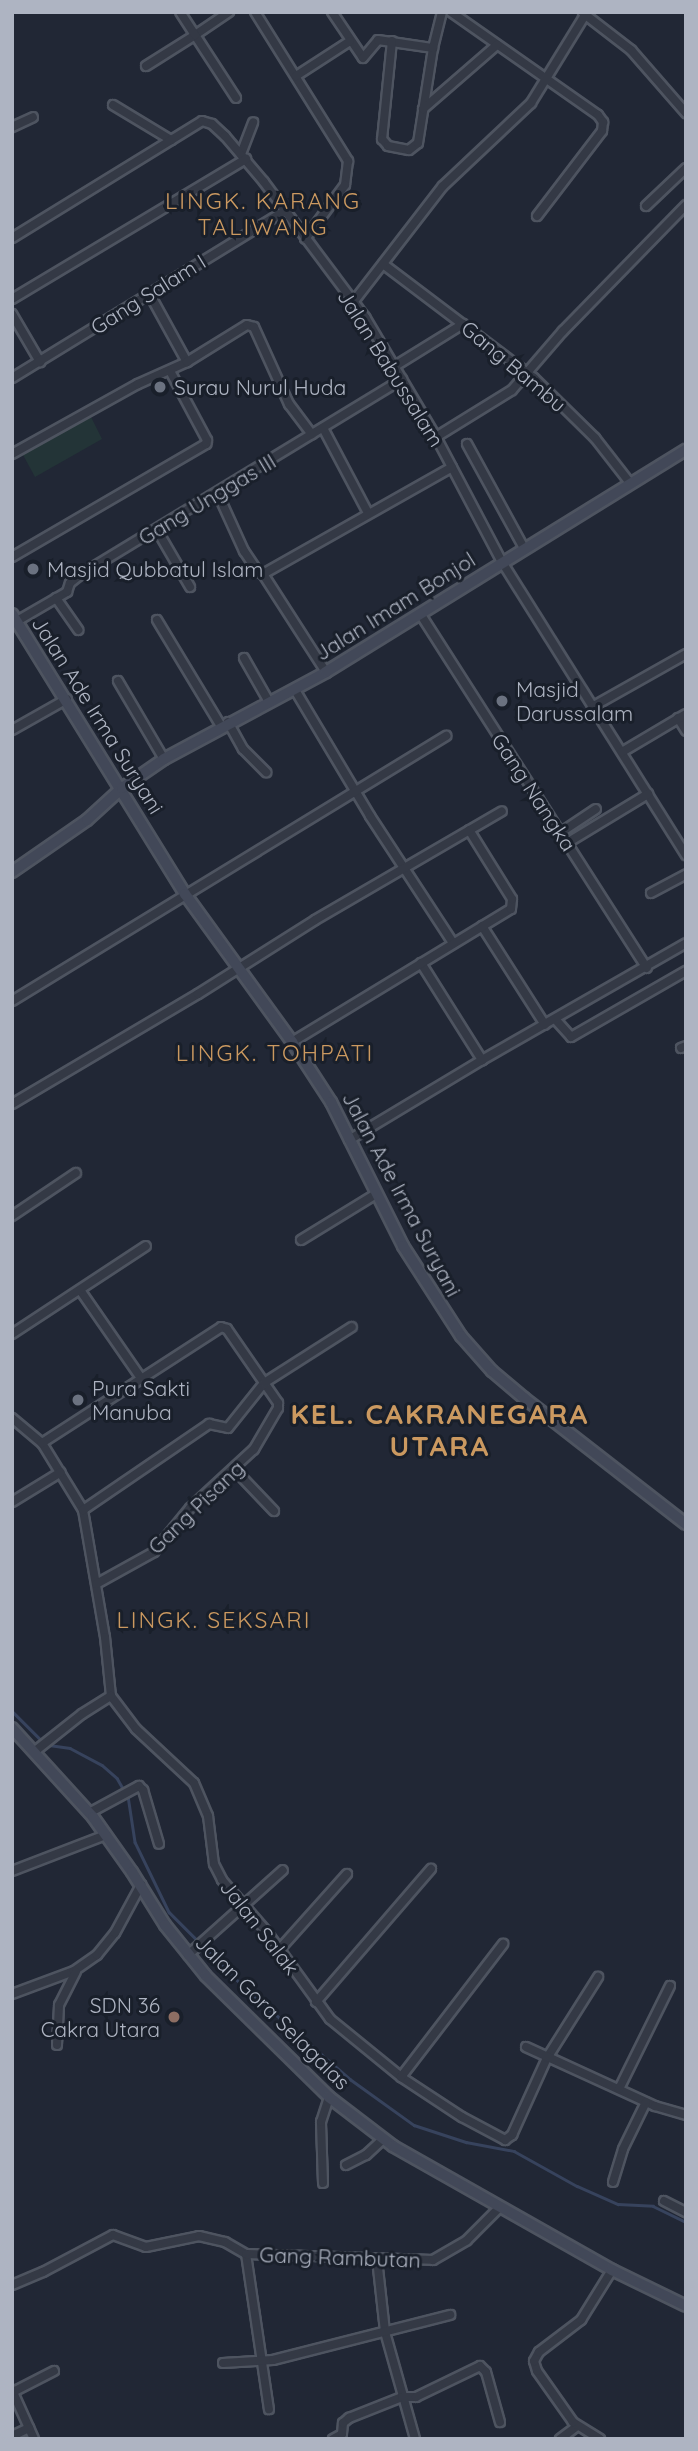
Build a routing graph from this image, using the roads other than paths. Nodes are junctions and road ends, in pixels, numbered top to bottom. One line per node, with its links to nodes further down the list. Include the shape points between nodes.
1 (180, 12): 8 (street)
2 (229, 12): 8 (street)
3 (256, 12): 14 (street)
4 (332, 12): 9 (street)
5 (442, 12): 12 (street)
6 (451, 12): 11 (street)
7 (585, 13): 15 (street); 19 (street, via 631,50)
8 (195, 34): 13 (street); 16 (street)
9 (351, 41): 10 (street, via 365,58 374,42); 14 (street)
10 (392, 41): 12 (street); 18 (street, via 383,139 388,146 409,150 416,146)
11 (497, 45): 15 (street); 18 (street)
12 (433, 48): 18 (street)
13 (146, 66)
14 (296, 76): 31 (street, via 345,154 349,172 335,201)
15 (546, 81): 29 (street, via 598,115 604,127); 32 (street, via 516,120 443,186)
16 (236, 98)
17 (113, 105): 23 (street)
18 (423, 109)
19 (686, 113)
20 (33, 117): 22 (street)
21 (253, 122): 24 (street)
22 (12, 127)
23 (172, 140): 24 (street, Jalan Babussalam, via 202,121 208,122); 30 (street)
24 (243, 157): 28 (street, Jalan Babussalam); 34 (street)
25 (686, 168): 27 (street)
26 (686, 205): 42 (street)
27 (646, 206)
28 (284, 211): 31 (street, Jalan Babussalam); 33 (street, Gang Salam I)
29 (537, 216)
30 (12, 238)
31 (305, 239): 35 (street, Jalan Babussalam)
32 (383, 264): 35 (street); 37 (street, Gang Bambu)
33 (149, 293): 38 (street, Gang Salam I); 39 (street)
34 (12, 299)
35 (355, 301): 40 (street, Jalan Babussalam)
36 (12, 314): 38 (street)
37 (463, 324): 40 (street); 42 (street, Gang Bambu)
38 (40, 362): 43 (street, Gang Salam I)
39 (187, 362): 41 (street); 46 (street, via 249,325 254,327 289,404)
40 (395, 366): 44 (street, Jalan Babussalam)
41 (170, 371): 50 (street); 57 (street, via 207,443)
42 (528, 373): 47 (street, via 505,396); 52 (street, Gang Bambu, via 595,438)
43 (12, 378)
44 (402, 379): 45 (street, Gang Unggas III); 47 (street, Jalan Babussalam)
45 (323, 428): 46 (street, Gang Unggas III); 54 (street)
46 (312, 434): 53 (street, Gang Unggas III)
47 (436, 438): 51 (street, Jalan Babussalam)
48 (467, 444): 56 (street)
49 (686, 450): 52 (street, Jalan Imam Bonjol)
50 (12, 454)
51 (452, 467): 54 (street); 58 (street, Jalan Babussalam)
52 (630, 483): 56 (street, Jalan Imam Bonjol)
53 (218, 494): 55 (street, Gang Unggas III); 59 (street, via 244,551)
54 (368, 513): 59 (street)
55 (157, 530): 60 (street); 61 (street, Gang Unggas III, via 72,581 67,592)
56 (524, 548): 58 (street, Jalan Imam Bonjol)
57 (12, 557)
58 (502, 562): 62 (street, Jalan Imam Bonjol); 73 (street, Jalan Babussalam)
59 (263, 574): 68 (street)
60 (190, 587)
61 (56, 598): 63 (street, Gang Unggas III); 65 (street)
62 (421, 615): 68 (street, Jalan Imam Bonjol); 88 (street, Gang Nangka)
63 (14, 616): 71 (street, Jalan Ade Irma Suryani)
64 (157, 620): 75 (street)
65 (78, 630)
66 (686, 654): 73 (street)
67 (244, 658): 72 (street)
68 (326, 672): 70 (street, Jalan Imam Bonjol)
69 (118, 681): 80 (street)
70 (295, 690): 72 (street, Jalan Imam Bonjol); 83 (street)
71 (67, 699): 76 (street); 82 (street, Jalan Ade Irma Suryani)
72 (269, 702): 75 (street, Jalan Imam Bonjol)
73 (592, 708): 79 (street, Jalan Babussalam)
74 (682, 716): 77 (street); 79 (street)
75 (225, 724): 80 (street, Jalan Imam Bonjol); 81 (street)
76 (12, 730)
77 (686, 731)
78 (446, 736): 83 (street)
79 (622, 752): 84 (street, Jalan Babussalam)
80 (163, 759): 82 (street, Jalan Imam Bonjol)
81 (266, 772)
82 (122, 788): 92 (street, Jalan Imam Bonjol, via 95,814); 95 (street, Jalan Ade Irma Suryani)
83 (355, 789): 91 (street); 95 (street)
84 (648, 794): 89 (street); 90 (street, Jalan Babussalam)
85 (596, 809): 88 (street)
86 (502, 811): 87 (street)
87 (470, 830): 91 (street); 96 (street, via 512,903 510,910)
88 (560, 833): 89 (street, Gang Nangka)
89 (567, 843): 100 (street, Gang Nangka)
90 (686, 855)
91 (403, 869): 97 (street); 101 (street)
92 (12, 872)
93 (686, 874): 94 (street)
94 (651, 893)
95 (185, 894): 101 (street, Jalan Ade Irma Suryani); 103 (street)
96 (482, 926): 97 (street); 105 (street)
97 (453, 943): 99 (street)
98 (686, 943): 100 (street)
99 (421, 963): 106 (street); 107 (street)
100 (647, 968): 104 (street)
101 (238, 969): 106 (street, Jalan Ade Irma Suryani); 108 (street)
102 (686, 971): 104 (street, via 571,1037)
103 (12, 1001)
104 (555, 1019): 105 (street)
105 (545, 1025): 107 (street)
106 (292, 1042): 109 (street, Jalan Ade Irma Suryani, via 331,1102)
107 (482, 1060): 109 (street)
108 (13, 1103)
109 (349, 1140): 111 (street, Jalan Ade Irma Suryani)
110 (76, 1173): 112 (street)
111 (376, 1194): 113 (street); 127 (street, Jalan Ade Irma Suryani, via 424,1281 477,1356)
112 (12, 1216)
113 (301, 1240)
114 (146, 1246): 115 (street)
115 (80, 1290): 117 (street); 118 (street)
116 (352, 1327): 119 (street)
117 (12, 1334)
118 (141, 1378): 119 (street, via 223,1327); 121 (street)
119 (264, 1383): 122 (street, Gang Pisang, via 278,1403 277,1410 254,1449); 125 (street, via 228,1428 209,1424)
120 (12, 1418): 121 (street)
121 (42, 1443): 123 (street)
122 (233, 1469): 126 (street); 128 (street, Gang Pisang, via 190,1508 154,1552)
123 (61, 1472): 124 (street); 125 (street)
124 (12, 1502)
125 (83, 1510): 128 (street)
126 (274, 1511)
127 (686, 1524)
128 (96, 1584): 129 (street)
129 (111, 1696): 131 (street); 140 (street, Jalan Salak, via 136,1728 194,1783 211,1826 216,1871)
130 (12, 1728): 131 (street, Jalan Gora Selagalas)
131 (38, 1749): 132 (street, Jalan Gora Selagalas)
132 (89, 1813): 133 (street, Jalan Gora Selagalas); 134 (street, via 139,1786)
133 (106, 1835): 137 (street); 139 (street, Jalan Gora Selagalas)
134 (159, 1843)
135 (431, 1869): 148 (street)
136 (283, 1870): 140 (street)
137 (12, 1871)
138 (347, 1874): 143 (street)
139 (141, 1885): 142 (street, Jalan Gora Selagalas); 144 (street, via 115,1933 97,1955)
140 (242, 1906): 142 (street); 143 (street, Jalan Salak)
141 (503, 1944): 152 (street)
142 (191, 1950): 154 (street, Jalan Gora Selagalas, via 221,1992)
143 (279, 1950): 148 (street, Jalan Salak)
144 (77, 1969): 147 (street); 149 (street, via 59,2005)
145 (598, 1977): 151 (street)
146 (670, 1986): 153 (street)
147 (12, 1994)
148 (316, 2002): 152 (street, Jalan Salak, via 345,2033)
149 (57, 2045)
150 (526, 2047): 151 (street)
151 (547, 2058): 152 (street, Jalan Salak, via 507,2139 500,2139); 153 (street)
152 (401, 2077)
153 (619, 2089): 155 (street)
154 (329, 2097): 157 (street, Jalan Gora Selagalas); 160 (street, via 321,2122)
155 (646, 2102): 156 (street); 159 (street)
156 (686, 2115)
157 (383, 2139): 158 (street); 162 (street, Jalan Gora Selagalas)
158 (346, 2165)
159 (613, 2182)
160 (323, 2183)
161 (664, 2201): 163 (street)
162 (500, 2207): 165 (street, Gang Rambutan, via 438,2259); 166 (street, Jalan Gora Selagalas)
163 (686, 2212)
164 (246, 2254): 165 (street, Gang Rambutan); 167 (street, Gang Rambutan, via 206,2237 146,2247 113,2235); 171 (street)
165 (377, 2259): 170 (street)
166 (612, 2270): 168 (street, Jalan Gora Selagalas); 178 (street, via 581,2320 535,2358 538,2373)
167 (12, 2285)
168 (686, 2306)
169 (450, 2315): 170 (street)
170 (385, 2332): 171 (street); 175 (street)
171 (262, 2361): 172 (street); 176 (street)
172 (223, 2363)
173 (54, 2371): 174 (street)
174 (13, 2391): 179 (street)
175 (402, 2397): 177 (street, via 416,2397 480,2366 486,2372); 181 (street, via 349,2418 343,2423); 184 (street)
176 (269, 2409)
177 (500, 2422)
178 (577, 2426): 185 (street); 186 (street)
179 (29, 2428): 180 (street); 182 (street)
180 (12, 2436)
181 (343, 2436): 183 (street)
182 (34, 2439)
183 (333, 2439)
184 (415, 2439)
185 (560, 2439)
186 (600, 2439)

